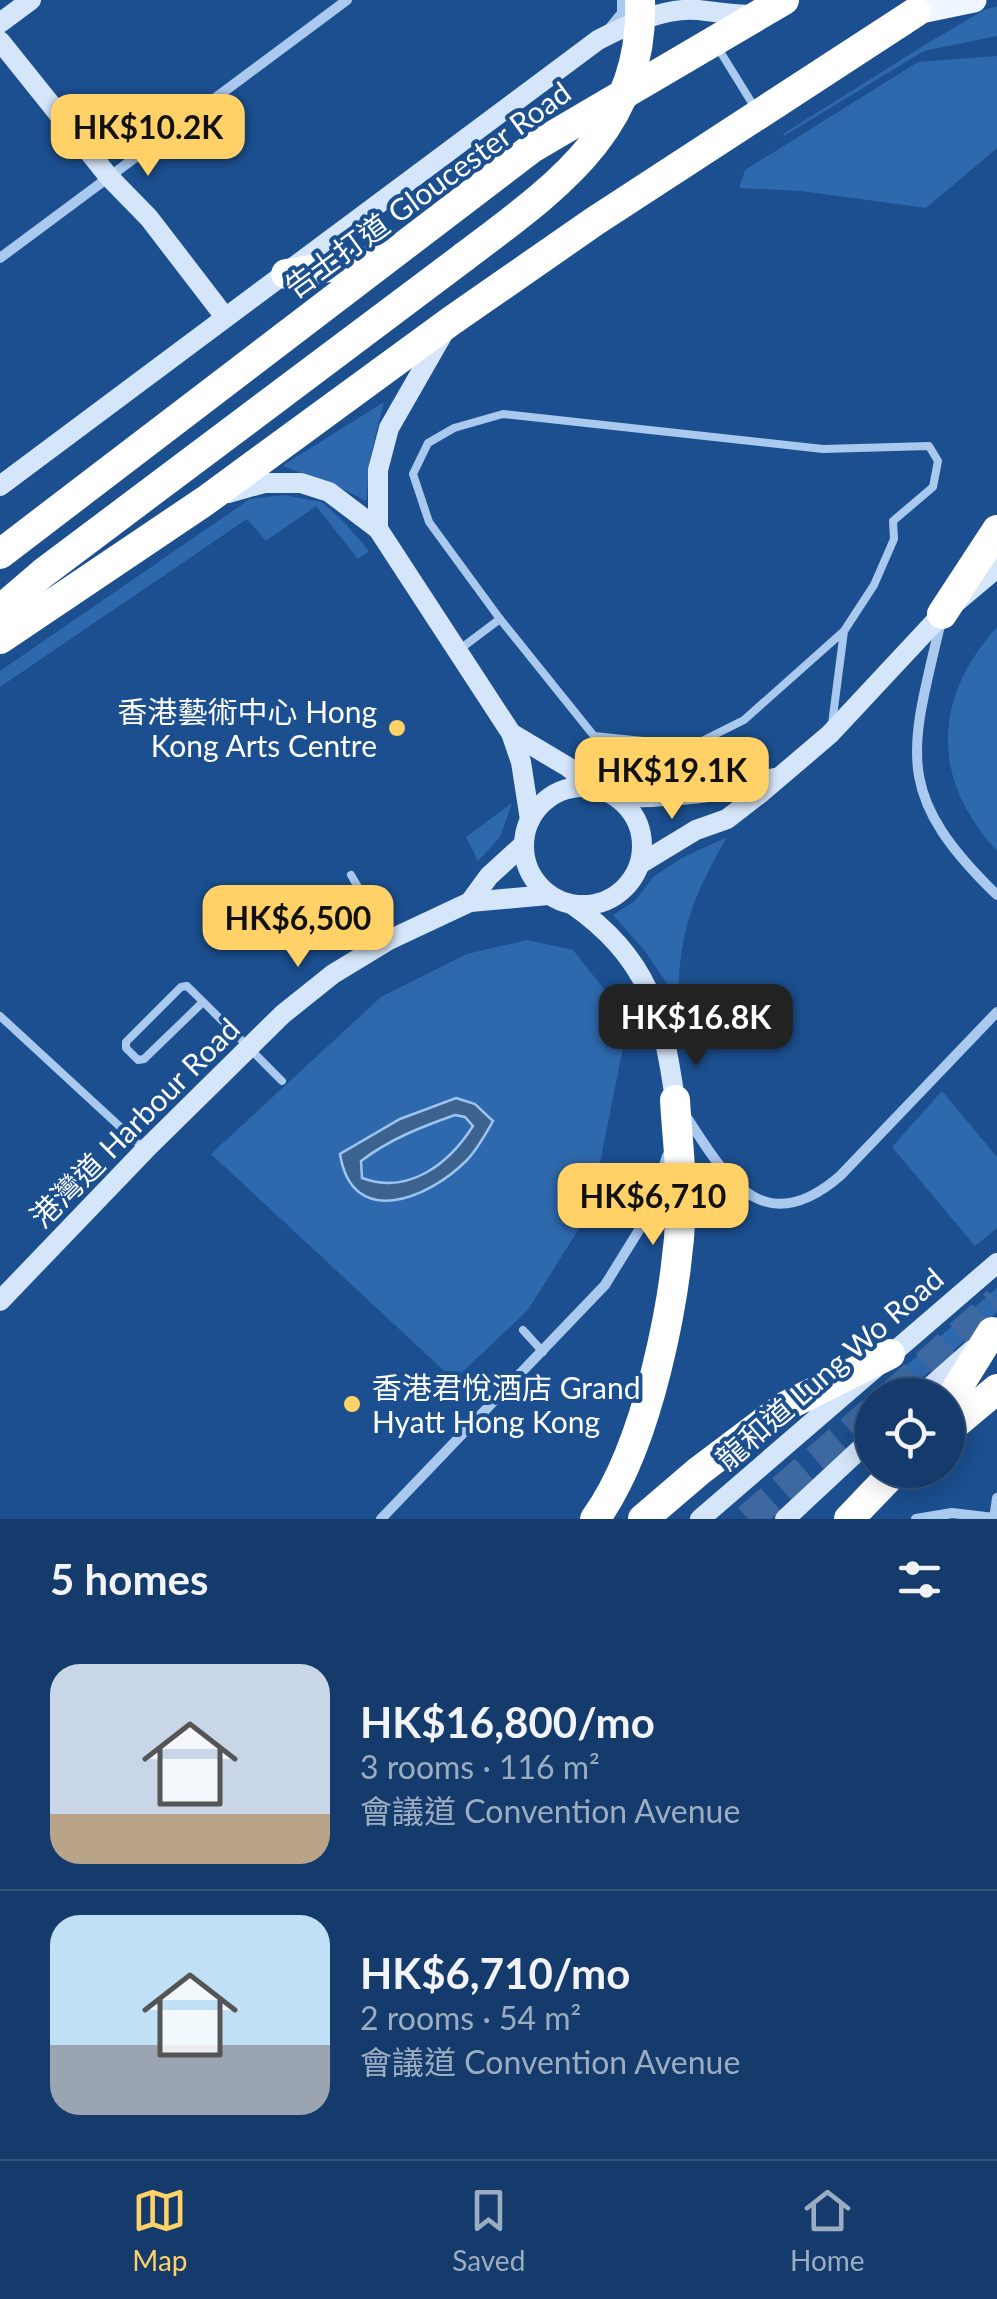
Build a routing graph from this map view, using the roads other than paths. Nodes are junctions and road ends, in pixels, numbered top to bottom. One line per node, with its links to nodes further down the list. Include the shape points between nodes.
1 (32, 0): 10 (main road)
2 (347, 0): 15 (street)
3 (622, 0): 11 (street, via 622,13)
4 (640, 0): 27 (highway, bridge, via 635,64 620,107 555,186)
5 (784, 0): 9 (highway)
6 (974, 0): 8 (main road)
7 (690, 5): 9 (main road, 告士打道 Gloucester Road, via 722,15); 11 (main road, 告士打道 Gloucester Road); 13 (lane)
8 (925, 6): 14 (highway)
9 (756, 15): 13 (highway, 告士打道 Gloucester Road)
10 (0, 24)
11 (598, 40): 18 (main road, 告士打道 Gloucester Road)
12 (0, 42): 15 (main road)
13 (715, 44): 14 (lane); 17 (highway, 告士打道 Gloucester Road, via 532,148)
14 (758, 114): 20 (highway)
15 (109, 176): 16 (street); 19 (main road)
16 (0, 258)
17 (387, 258): 18 (highway); 25 (highway, 告士打道 Gloucester Road)
18 (286, 274): 19 (main road, 告士打道 Gloucester Road)
19 (225, 317): 21 (main road, 告士打道 Gloucester Road)
20 (451, 321): 22 (highway); 23 (main road, via 389,428 378,470)
21 (0, 486)
22 (205, 501): 23 (main road, via 241,487 301,483 329,492); 31 (highway)
23 (378, 529): 32 (main road)
24 (997, 530): 28 (highway)
25 (0, 554)
26 (997, 568): 28 (main road)
27 (0, 610)
28 (942, 614): 34 (main road); 43 (street, via 915,730 918,775 944,838)
29 (500, 619): 30 (lane, via 594,736 692,746 744,720); 30 (lane, via 429,522 413,474 428,443 503,414 823,449 929,446 938,461 933,487 893,521 894,540); 32 (lane)
30 (844, 631): 34 (lane)
31 (0, 639)
32 (456, 652): 33 (main road)
33 (511, 734): 36 (main road); 38 (main road)
34 (830, 734): 35 (main road)
35 (780, 776): 37 (main road, via 668,798); 40 (main road, via 727,819)
36 (594, 788): 37 (main road); 38 (main road, via 556,794)
37 (618, 798): 40 (main road, via 639,826)
38 (530, 820): 39 (main road)
39 (523, 845): 42 (main road, via 529,872); 44 (main road, 港灣道 Harbour Road)
40 (640, 864): 45 (main road, via 610,899)
41 (352, 875): 46 (lane)
42 (548, 895): 44 (main road, 港灣道 Harbour Road); 45 (main road)
43 (997, 895)
44 (470, 902): 46 (main road, 港灣道 Harbour Road)
45 (573, 905): 52 (main road, via 614,937 648,985 667,1044)
46 (389, 940): 50 (main road, 港灣道 Harbour Road, via 333,974)
47 (203, 1002): 47 (lane, via 144,1059 126,1048 181,987); 50 (lane)
48 (997, 1012): 52 (street, via 848,1168 799,1201 758,1200 738,1188)
49 (0, 1016): 53 (lane)
50 (249, 1051): 51 (lane); 53 (main road, 港灣道 Harbour Road)
51 (282, 1081)
52 (675, 1100): 58 (street, via 649,1214 605,1284); 68 (highway, via 681,1205 668,1308 635,1436)
53 (145, 1150): 55 (main road, 港灣道 Harbour Road)
54 (997, 1264): 59 (main road, 龍和道 Lung Wo Road)
55 (0, 1300)
56 (523, 1330): 58 (lane)
57 (995, 1330): 60 (main road); 61 (highway)
58 (543, 1352): 67 (street)
59 (890, 1354): 69 (highway, via 784,1407); 70 (main road, 龍和道 Lung Wo Road)
60 (940, 1378)
61 (964, 1378)
62 (997, 1390): 63 (highway)
63 (965, 1416)
64 (855, 1454): 71 (main road)
65 (879, 1488): 72 (highway)
66 (997, 1498): 74 (street)
67 (381, 1519)
68 (596, 1519)
69 (643, 1519)
70 (700, 1519)
71 (784, 1519)
72 (849, 1519)
73 (916, 1519): 74 (street, via 952,1513)
74 (994, 1519)

